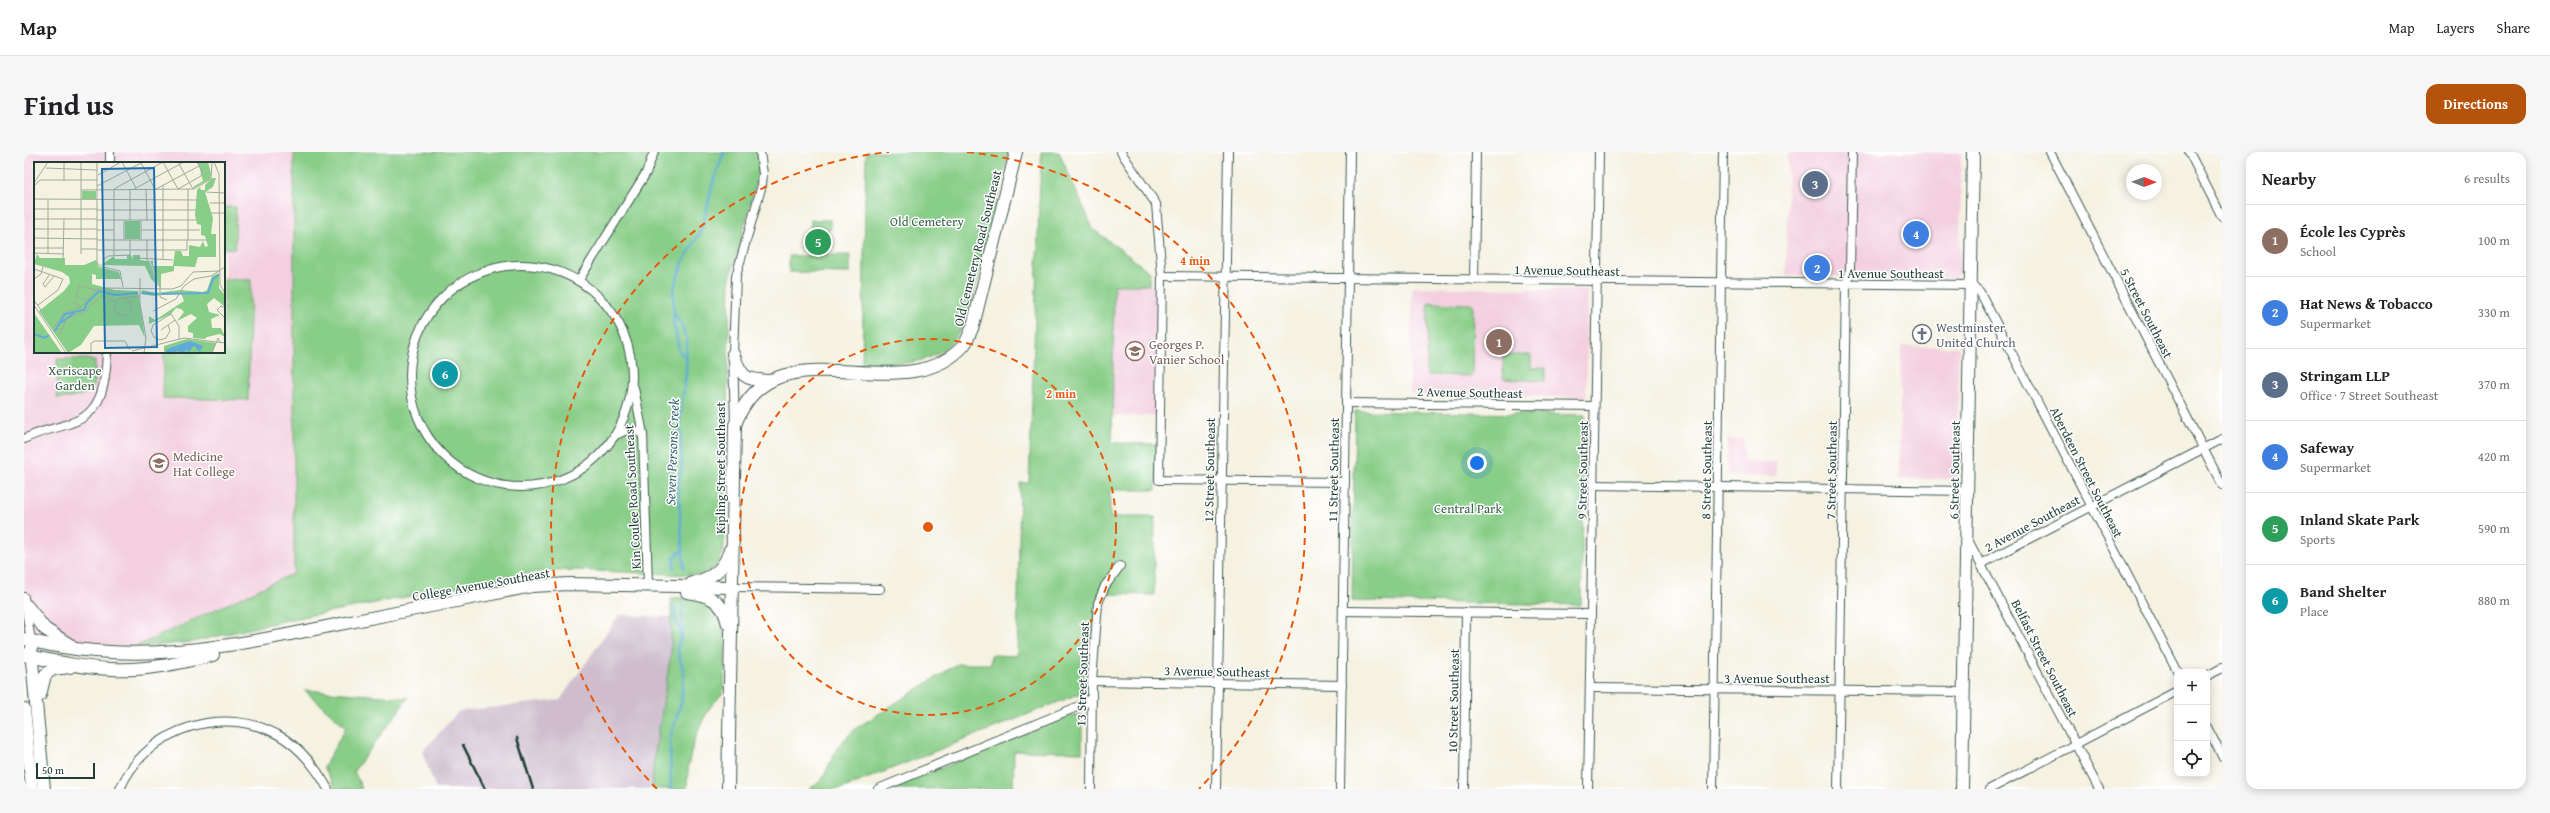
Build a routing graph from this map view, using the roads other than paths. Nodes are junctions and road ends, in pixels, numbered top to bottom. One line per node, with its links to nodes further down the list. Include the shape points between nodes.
1 (654, 152): 18 (street, via 646,174)
2 (760, 152): 25 (street, Kipling Street Southeast, via 762,185 736,276)
3 (1016, 152): 26 (street, Old Cemetery Road Southeast, via 973,326 965,344 940,364 930,368 906,371 799,372)
4 (1121, 152): 15 (street, via 1156,204)
5 (1228, 152): 16 (street, 12 Street Southeast)
6 (1350, 152): 17 (street, 11 Street Southeast)
7 (1476, 152): 19 (street)
8 (1599, 152): 20 (street, 9 Street Southeast)
9 (1723, 152): 21 (street, 8 Street Southeast)
10 (1852, 152): 23 (street, 7 Street Southeast, via 1850,271)
11 (1973, 152): 22 (street, 6 Street Southeast)
12 (2050, 152): 37 (street, 5 Street Southeast)
13 (2189, 152): 14 (street)
14 (2222, 218)
15 (1162, 276): 16 (street, 1 Avenue Southeast); 38 (street, via 1159,480)
16 (1226, 277): 17 (street, 1 Avenue Southeast); 38 (street, 12 Street Southeast)
17 (1348, 279): 19 (street, 1 Avenue Southeast); 28 (street, 11 Street Southeast)
18 (579, 280): 27 (street, via 603,299 621,324 631,353); 32 (street, via 549,267 517,264 485,270 456,285 433,307 417,336 410,368 412,400 424,431 444,456 470,475 501,486 534,487 565,479 593,462)
19 (1474, 280): 20 (street, 1 Avenue Southeast)
20 (1597, 282): 21 (street, 1 Avenue Southeast); 29 (street, 9 Street Southeast)
21 (1721, 284): 23 (street, 1 Avenue Southeast); 42 (street, 8 Street Southeast)
22 (1972, 285): 23 (street, 1 Avenue Southeast); 44 (street, 6 Street Southeast); 45 (street, Aberdeen Street Southeast, via 1980,292)
23 (1846, 286): 43 (street, 7 Street Southeast)
24 (107, 353): 30 (street, via 103,392 93,409 78,421)
25 (733, 354): 26 (street, via 740,372 746,378); 33 (street, Kipling Street Southeast)
26 (768, 381): 33 (street, via 746,400 736,425)
27 (633, 383): 31 (street, Kin Coulee Road Southeast); 32 (street, via 627,412)
28 (1346, 402): 29 (street, 2 Avenue Southeast); 39 (street, 11 Street Southeast)
29 (1594, 406): 40 (street, 9 Street Southeast)
30 (39, 431): 34 (street); 36 (street)
31 (643, 434): 32 (street, via 629,429); 50 (street, Kin Coulee Road Southeast)
32 (614, 436)
33 (736, 437): 47 (street, Kipling Street Southeast)
34 (24, 439)
35 (2222, 439): 37 (street, 2 Avenue Southeast)
36 (24, 443)
37 (2203, 449): 41 (street, 5 Street Southeast); 45 (street, 2 Avenue Southeast)
38 (1220, 481): 39 (street); 68 (street, 12 Street Southeast)
39 (1345, 482): 55 (street, 11 Street Southeast)
40 (1593, 484): 42 (street); 57 (street, 9 Street Southeast)
41 (2222, 485)
42 (1718, 487): 43 (street); 71 (street, 8 Street Southeast)
43 (1843, 489): 44 (street); 72 (street, 7 Street Southeast)
44 (1968, 491): 46 (street, 6 Street Southeast)
45 (2092, 506): 48 (street, 2 Avenue Southeast); 65 (street, Aberdeen Street Southeast)
46 (1967, 538): 48 (street, Belfast Street Southeast); 73 (street, 6 Street Southeast)
47 (733, 539): 51 (street, via 727,560 719,571 708,578); 52 (street, Kipling Street Southeast)
48 (1982, 563): 78 (street, Belfast Street Southeast)
49 (1120, 566): 67 (street, 13 Street Southeast, via 1105,586 1098,603)
50 (653, 585): 51 (street, College Avenue Southeast); 58 (street, College Avenue Southeast, via 532,586); 60 (street, via 714,598 724,611)
51 (680, 586): 52 (street, College Avenue Southeast)
52 (732, 587): 53 (street); 60 (street, Kipling Street Southeast)
53 (880, 589)
54 (25, 601): 59 (street); 61 (street, via 45,629)
55 (1343, 611): 56 (street); 69 (street, 11 Street Southeast)
56 (1466, 612): 57 (street); 90 (street, 10 Street Southeast)
57 (1591, 614): 70 (street, 9 Street Southeast)
58 (286, 635): 61 (street, College Avenue Southeast, via 175,653 120,654); 63 (street, College Avenue Southeast, via 260,645 156,667)
59 (27, 640): 61 (street, College Avenue Southeast); 62 (street)
60 (731, 643): 85 (street, Kipling Street Southeast)
61 (78, 650)
62 (28, 656): 63 (street, College Avenue Southeast); 79 (street)
63 (88, 667): 79 (street, via 59,668 48,673 42,680)
64 (2222, 668): 66 (street)
65 (2176, 669)
66 (2210, 674)
67 (1092, 681): 68 (street, 3 Avenue Southeast); 75 (street, 13 Street Southeast)
68 (1217, 683): 69 (street, 3 Avenue Southeast); 88 (street, 12 Street Southeast)
69 (1342, 685): 89 (street, 11 Street Southeast)
70 (1590, 688): 71 (street, 3 Avenue Southeast); 91 (street, 9 Street Southeast)
71 (1715, 690): 72 (street, 3 Avenue Southeast); 92 (street, 8 Street Southeast)
72 (1840, 690): 73 (street, 3 Avenue Southeast); 93 (street, 7 Street Southeast)
73 (1964, 692): 94 (street, 6 Street Southeast)
74 (2174, 693): 78 (street)
75 (1092, 697): 86 (street, via 1084,704); 87 (street, 13 Street Southeast)
76 (24, 709): 81 (street)
77 (2210, 733): 80 (street)
78 (2076, 744): 95 (street); 96 (street, Belfast Street Southeast)
79 (40, 746): 82 (street)
80 (2222, 756)
81 (32, 789)
82 (44, 789)
83 (120, 789): 84 (street, via 137,762 164,738 187,728 221,721 256,726 284,739 309,760)
84 (328, 789)
85 (728, 789)
86 (878, 789)
87 (1091, 789)
88 (1216, 789)
89 (1340, 789)
90 (1464, 789)
91 (1588, 789)
92 (1713, 789)
93 (1838, 789)
94 (1962, 789)
95 (1990, 789)
96 (2100, 789)

